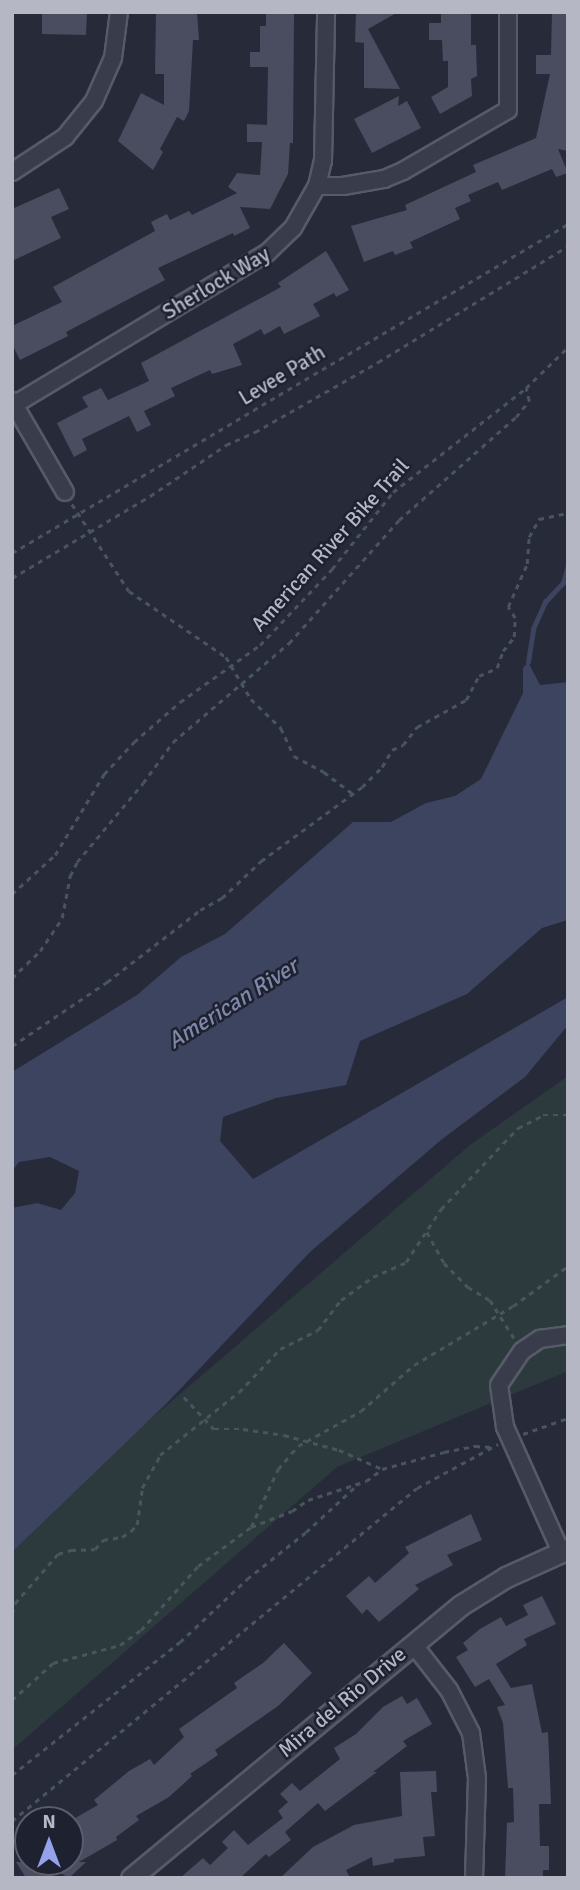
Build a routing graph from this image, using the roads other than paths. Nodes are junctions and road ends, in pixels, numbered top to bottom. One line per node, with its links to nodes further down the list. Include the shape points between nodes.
1 (119, 12): 4 (street, via 113,58 94,101 65,137)
2 (326, 12): 5 (street, Sherlock Way, via 325,149)
3 (508, 12): 5 (street, via 508,110 384,179)
4 (12, 172)
5 (317, 186): 6 (street, Sherlock Way, via 293,228 267,253)
6 (13, 404): 7 (street)
7 (65, 492)
8 (568, 1335): 9 (street, via 540,1339 522,1351 499,1385 505,1427)
9 (564, 1550): 10 (street, Mira del Rio Drive, via 479,1593)
10 (413, 1644): 11 (street, Mira del Rio Drive); 12 (street, via 449,1690 471,1733 477,1778)
11 (131, 1878)
12 (474, 1878)

